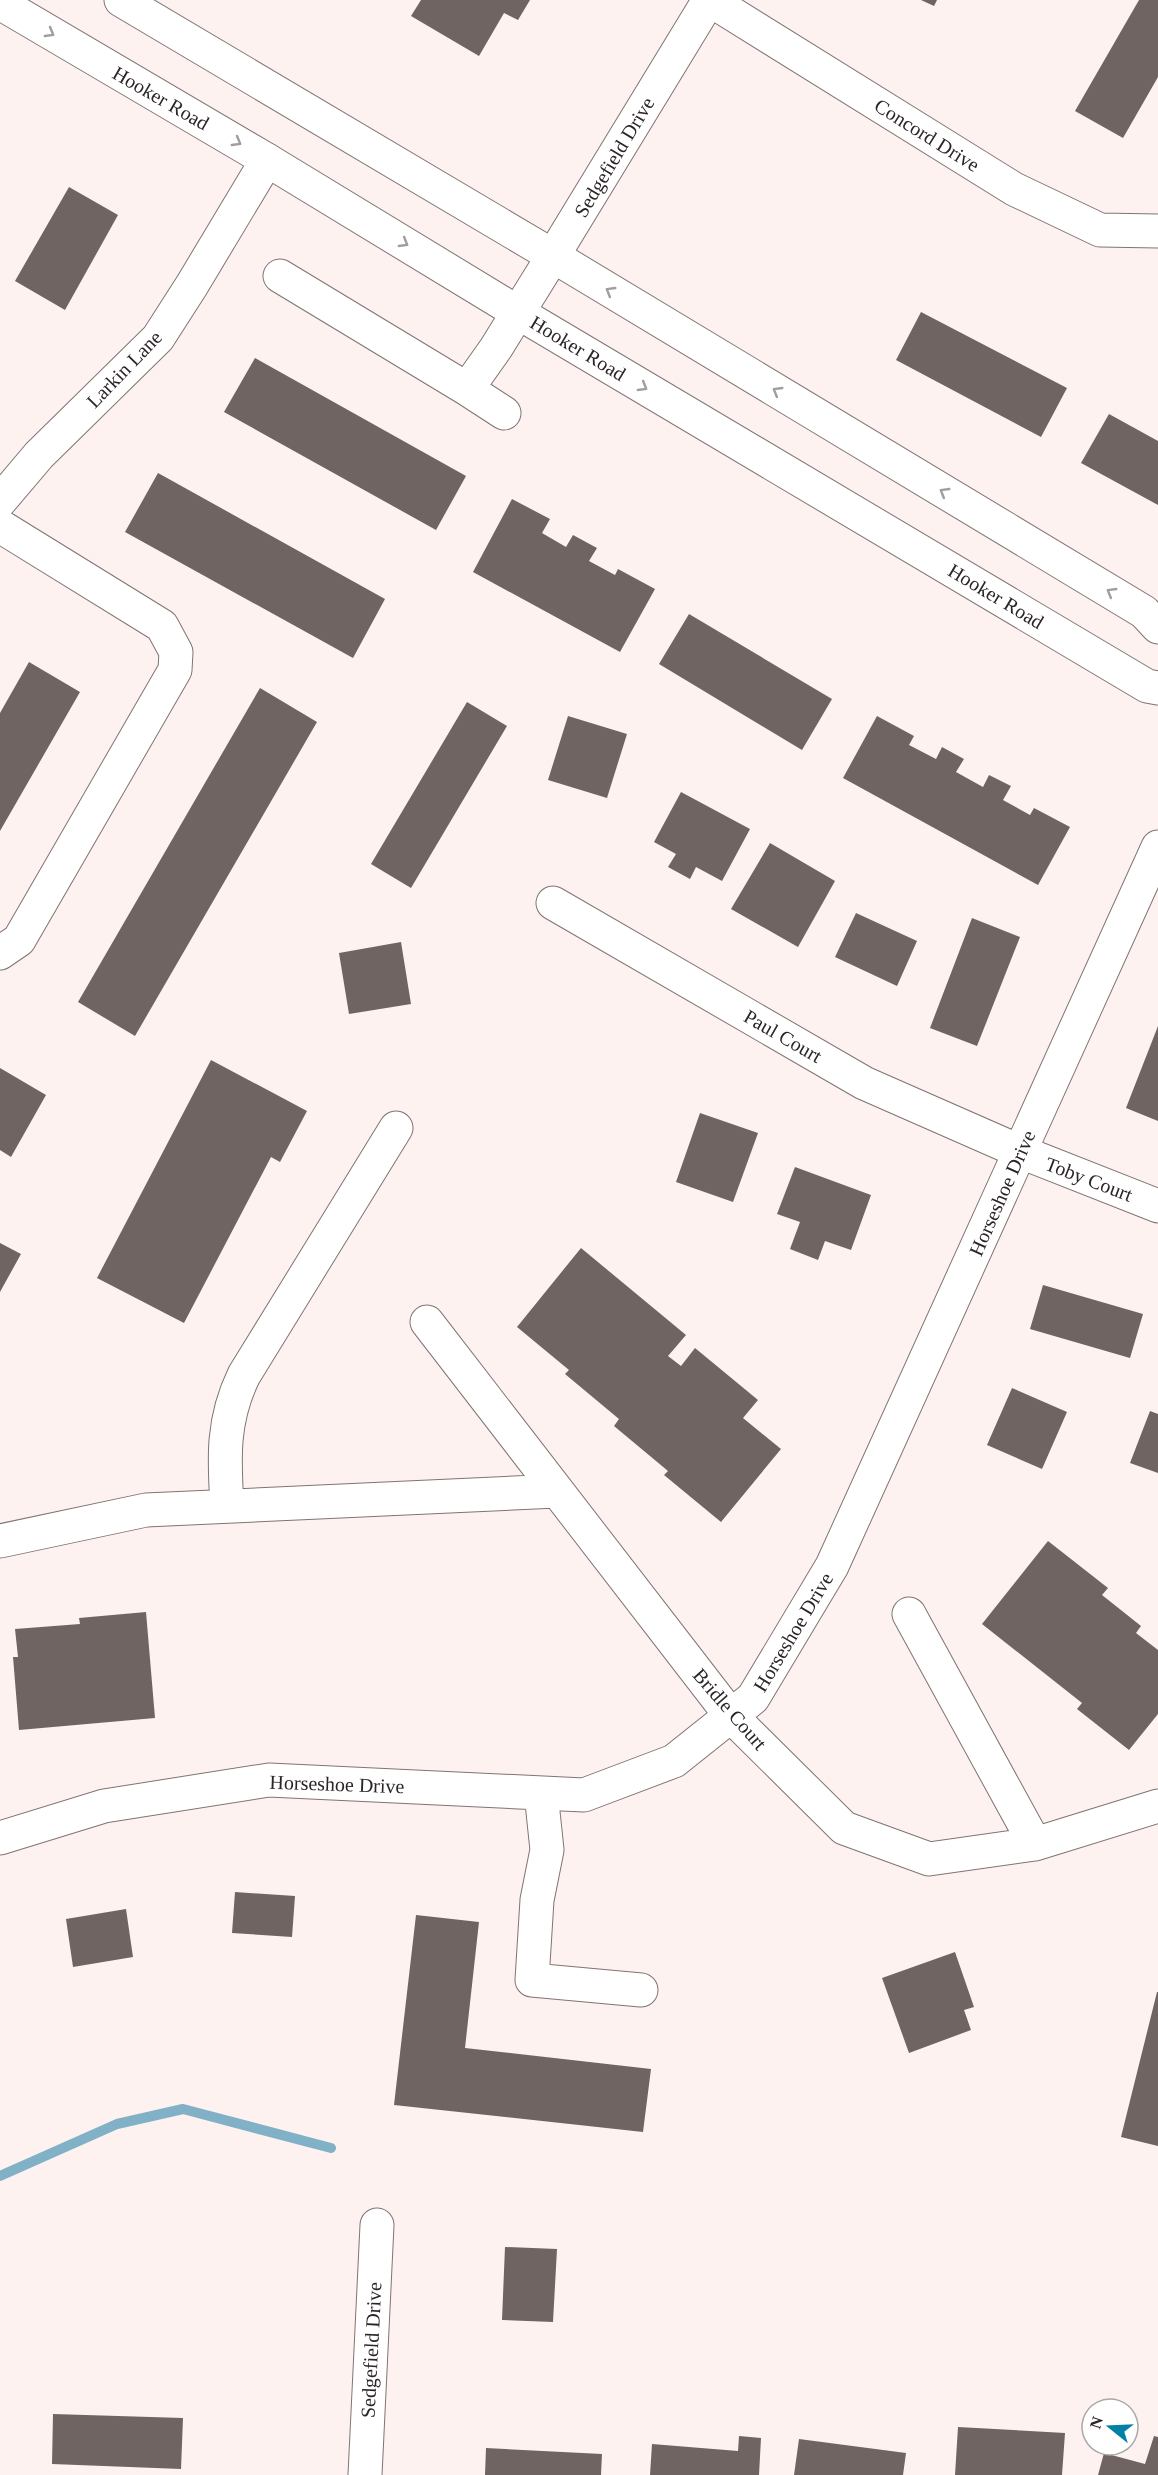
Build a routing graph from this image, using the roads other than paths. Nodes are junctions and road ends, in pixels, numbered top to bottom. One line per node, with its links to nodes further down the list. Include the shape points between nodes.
1 (122, 0): 6 (street)
2 (710, 0): 5 (street, Concord Drive, via 1014,189 1100,230); 6 (street, Sedgefield Drive)
3 (0, 3): 4 (street, Hooker Road, one-way to 4)
4 (267, 160): 8 (street, Hooker Road, one-way to 8); 11 (street, Larkin Lane, via 158,338 39,454)
5 (1158, 231)
6 (553, 256): 8 (street, Sedgefield Drive); 13 (street, one-way to 6, via 1143,612)
7 (280, 276): 9 (street)
8 (517, 312): 9 (street, Sedgefield Drive); 14 (street, Hooker Road, one-way to 14, via 1147,686)
9 (467, 389): 10 (street)
10 (504, 413)
11 (0, 501)
12 (0, 526): 17 (street, via 162,626 176,652 176,670 19,940)
13 (1158, 627)
14 (1158, 688)
15 (1158, 847): 19 (street, Horseshoe Drive)
16 (553, 903): 19 (street, Paul Court, via 864,1083)
17 (0, 953)
18 (396, 1128): 23 (street, via 232,1398 224,1459)
19 (1021, 1152): 20 (street, Toby Court); 26 (street, Horseshoe Drive, via 832,1566 753,1698)
20 (1158, 1206)
21 (427, 1322): 22 (street, Bridle Court)
22 (557, 1491): 23 (street); 26 (street, Bridle Court)
23 (227, 1506): 24 (street, via 146,1510)
24 (0, 1541)
25 (909, 1614): 30 (street)
26 (731, 1716): 27 (street, Horseshoe Drive, via 674,1761 584,1795); 30 (street, Bridle Court, via 844,1828 928,1860)
27 (541, 1793): 29 (street, Horseshoe Drive, via 269,1780 104,1806); 31 (street, via 547,1851 537,1900 532,1980)
28 (1158, 1806): 30 (street, Bridle Court)
29 (0, 1838)
30 (1035, 1844)
31 (641, 1990)
32 (377, 2225): 33 (street, Sedgefield Drive)
33 (365, 2475)

